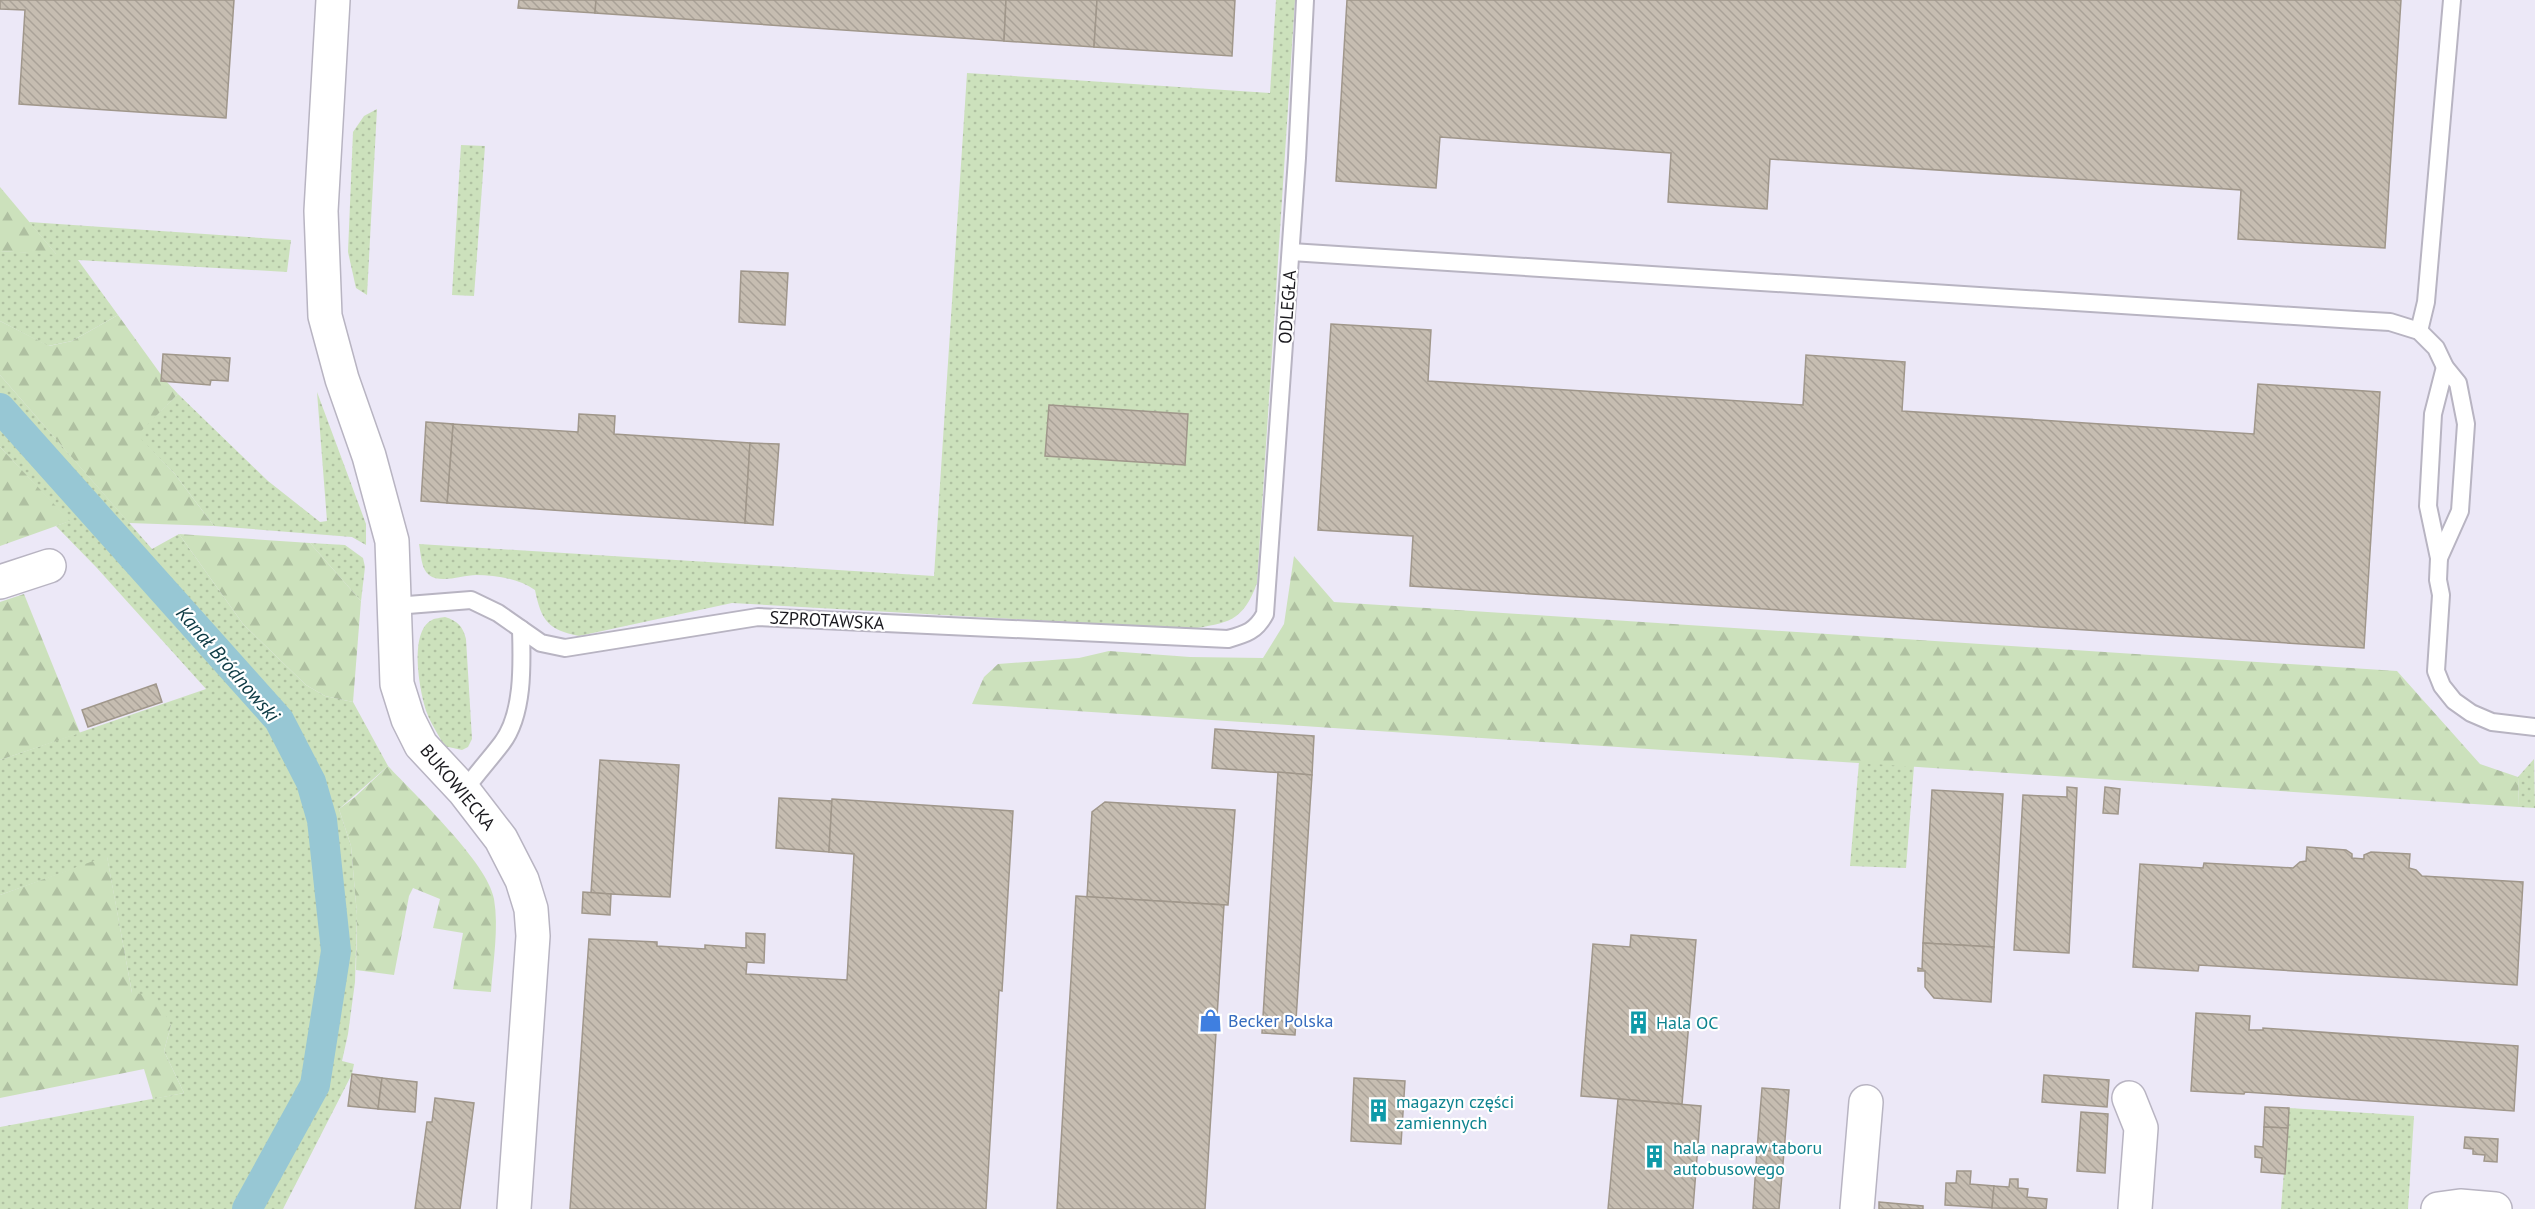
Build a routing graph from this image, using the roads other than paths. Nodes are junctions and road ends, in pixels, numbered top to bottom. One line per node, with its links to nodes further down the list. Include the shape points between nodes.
1 (333, 0): 10 (street, BUKOWIECKA, via 321,211 325,316 392,541)
2 (1305, 0): 4 (lane, ODLEGŁA)
3 (2452, 0): 5 (lane, via 2426,302)
4 (1291, 252): 5 (lane, via 2378,321); 11 (lane, ODLEGŁA)
5 (2419, 331): 6 (lane, via 2436,348)
6 (2445, 368): 7 (lane, via 2433,414 2427,506); 7 (lane, via 2458,383 2466,424 2460,511)
7 (2439, 558): 13 (lane, via 2436,671 2442,686 2471,713 2492,722)
8 (49, 566): 9 (street)
9 (0, 582)
10 (395, 606): 12 (lane, SZPROTAWSKA, via 471,600); 14 (street, BUKOWIECKA, via 397,684 408,719 421,745)
11 (1265, 614): 12 (lane, SZPROTAWSKA, via 1259,626 1228,639 758,617 565,648 541,643)
12 (521, 629): 14 (lane, via 518,703 504,741)
13 (2535, 727)
14 (464, 791): 17 (street, BUKOWIECKA, via 501,839 522,880 531,909 534,936)
15 (2129, 1098): 19 (street, via 2141,1128)
16 (1866, 1102): 18 (street)
17 (514, 1209)
18 (1857, 1209)
19 (2135, 1209)
20 (2438, 1209): 21 (street)
21 (2495, 1209)

